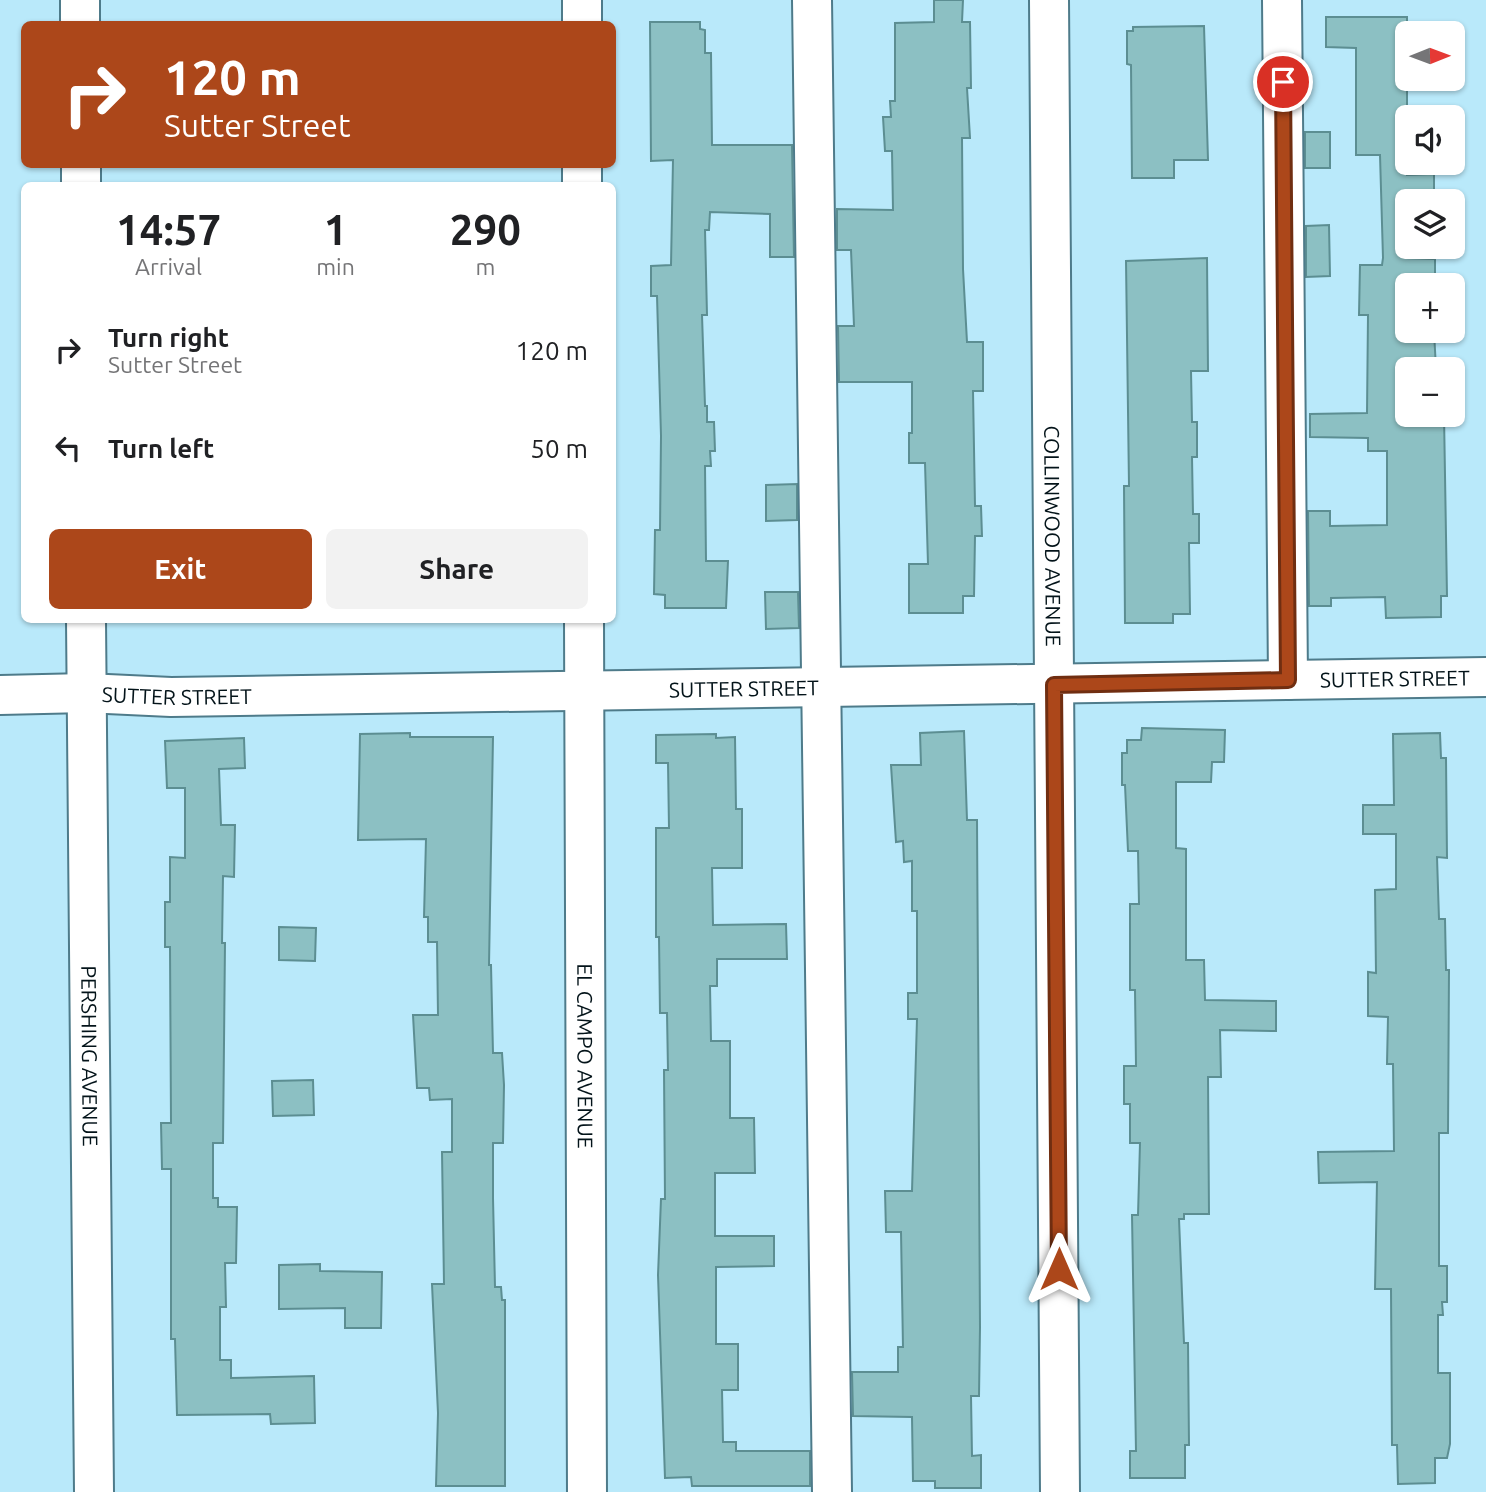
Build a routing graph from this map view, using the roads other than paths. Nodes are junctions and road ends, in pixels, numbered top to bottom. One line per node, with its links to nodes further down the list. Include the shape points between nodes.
1 (80, 0): 6 (street)
2 (582, 0): 7 (street)
3 (812, 0): 13 (street)
4 (1049, 0): 12 (street, COLLINWOOD AVENUE)
5 (1282, 0): 11 (street)
6 (80, 21)
7 (582, 21)
8 (86, 623): 15 (street, PERSHING AVENUE)
9 (584, 623): 14 (street, EL CAMPO AVENUE)
10 (1486, 677): 11 (street, SUTTER STREET)
11 (1288, 680): 12 (street, SUTTER STREET)
12 (1054, 685): 13 (street, SUTTER STREET); 20 (street, COLLINWOOD AVENUE)
13 (821, 688): 14 (street, SUTTER STREET); 19 (street)
14 (584, 692): 15 (street, SUTTER STREET); 18 (street, EL CAMPO AVENUE)
15 (86, 694): 16 (street, SUTTER STREET); 17 (street, PERSHING AVENUE)
16 (0, 695)
17 (94, 1492)
18 (587, 1492)
19 (832, 1492)
20 (1060, 1492)

